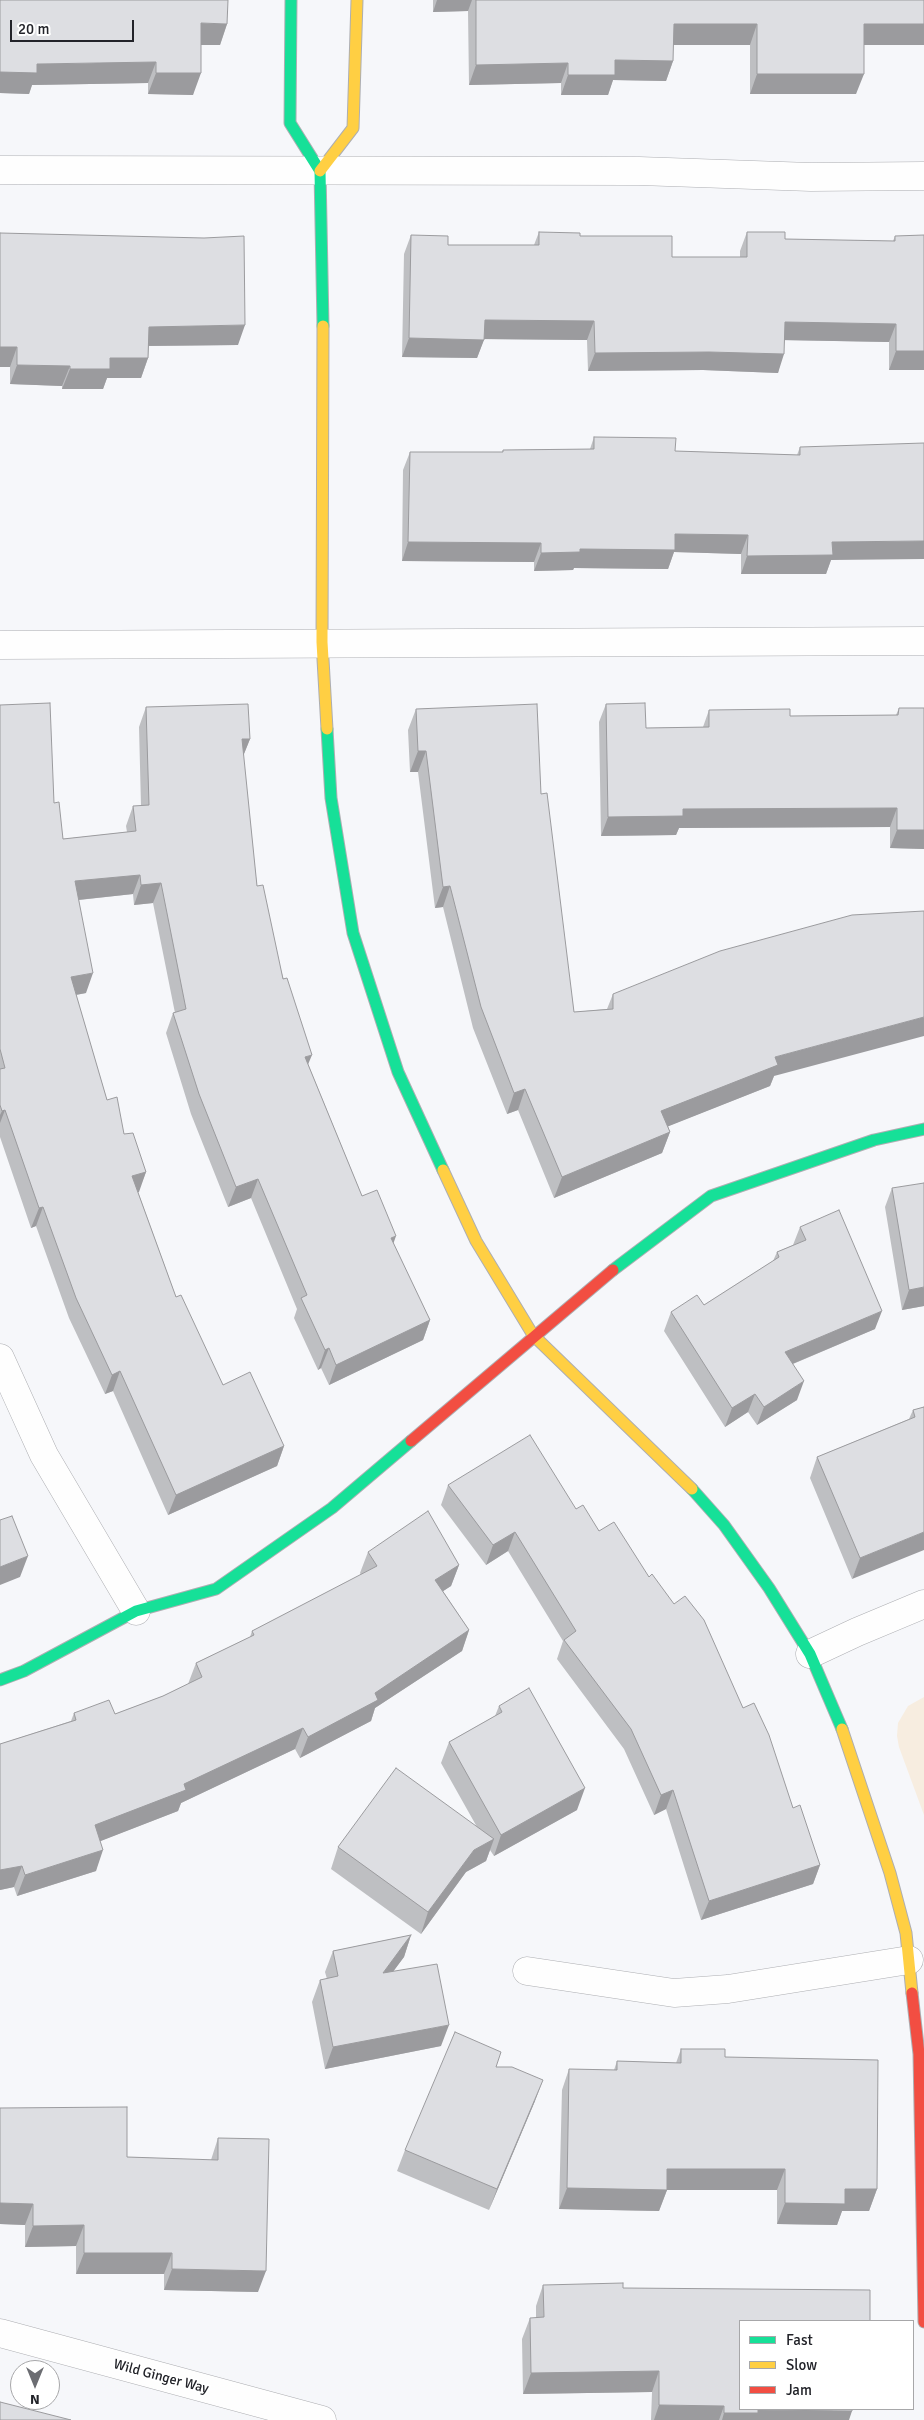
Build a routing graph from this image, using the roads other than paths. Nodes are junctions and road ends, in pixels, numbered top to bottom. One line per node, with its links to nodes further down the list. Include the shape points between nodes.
1 (291, 0): 4 (street, via 290,123)
2 (357, 0): 4 (street, via 353,128)
3 (0, 170): 4 (street)
4 (320, 171): 5 (street, via 640,171 811,178); 7 (street, via 324,404)
5 (924, 176)
6 (924, 641): 7 (street)
7 (322, 642): 8 (street); 10 (street, via 331,798 353,933 398,1072 476,1241)
8 (0, 645)
9 (924, 1129): 10 (street, via 874,1140 711,1196)
10 (533, 1335): 13 (street, via 332,1508 216,1589); 14 (street, via 690,1486 724,1525 770,1588)
11 (0, 1358): 13 (street, via 44,1456)
12 (924, 1604): 14 (street)
13 (136, 1611): 15 (street, via 24,1671)
14 (810, 1654): 16 (street, via 849,1745 892,1881 906,1933)
15 (0, 1680)
16 (909, 1960): 17 (street, via 728,1989 674,1993); 18 (street, via 919,2054)
17 (527, 1971)
18 (923, 2261): 19 (street)
19 (924, 2322)
20 (0, 2333): 21 (street, Wild Ginger Way)
21 (322, 2420)

